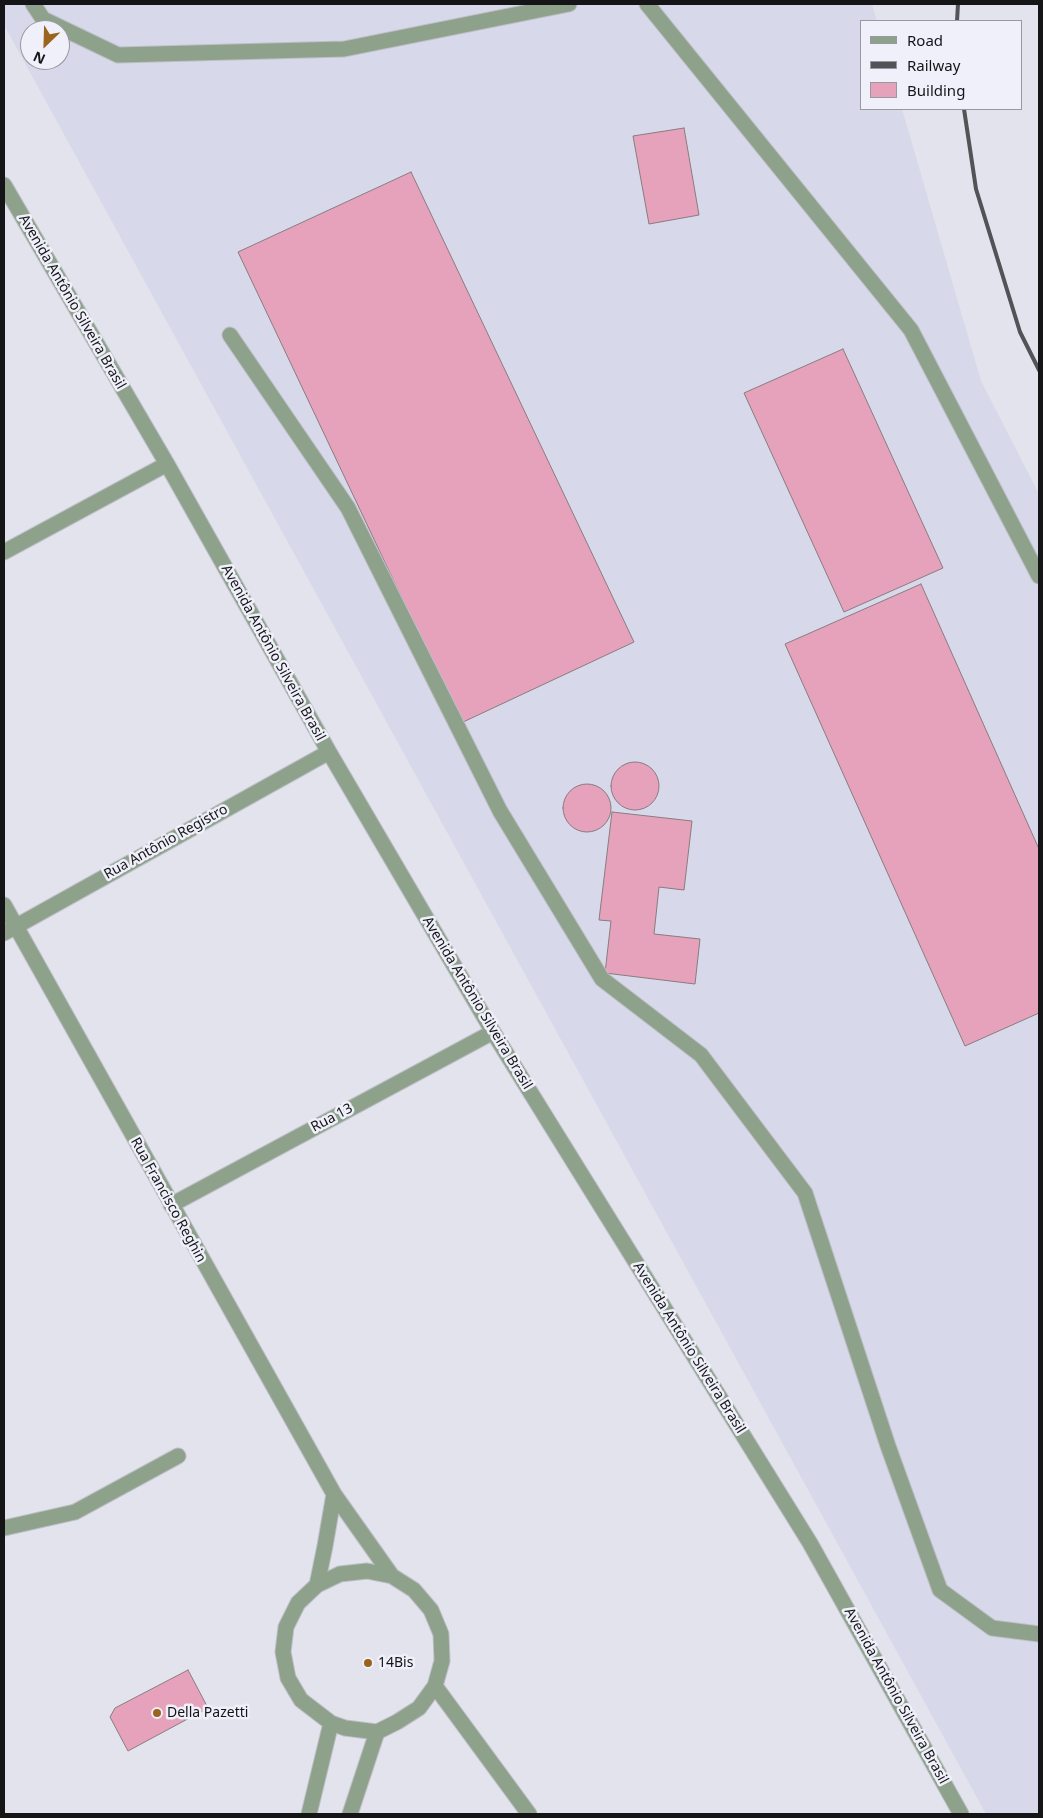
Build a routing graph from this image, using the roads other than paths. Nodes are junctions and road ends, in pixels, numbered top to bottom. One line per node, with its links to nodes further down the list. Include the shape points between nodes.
1 (33, 4): 2 (street, via 43,19 118,55 344,50)
2 (568, 4)
3 (647, 4): 8 (street, via 911,330)
4 (4, 185): 6 (street, Avenida Antônio Silveira Brasil)
5 (230, 335): 19 (street, via 348,508 500,811 602,979 701,1055 805,1194 888,1446 940,1590 992,1628)
6 (167, 464): 7 (street); 9 (street, Avenida Antônio Silveira Brasil)
7 (4, 552)
8 (1039, 576)
9 (329, 752): 11 (street, Rua Antônio Registro); 12 (street, Avenida Antônio Silveira Brasil)
10 (4, 905): 11 (street, Rua Francisco Reghin)
11 (9, 930): 13 (street, Rua Francisco Reghin)
12 (493, 1032): 13 (street, Rua 13); 26 (street, Avenida Antônio Silveira Brasil, via 810,1544)
13 (171, 1205): 15 (street, Rua Francisco Reghin)
14 (178, 1456): 16 (street, via 74,1512)
15 (334, 1494): 17 (street, Rua Francisco Reghin); 18 (street)
16 (4, 1528)
17 (392, 1576): 18 (street, via 366,1571 340,1574); 20 (street, via 414,1590 431,1610 438,1626 442,1661)
18 (317, 1585): 21 (street, via 298,1604 290,1619 283,1652 288,1678 301,1700)
19 (1039, 1634)
20 (435, 1686): 22 (street, via 419,1708); 25 (street)
21 (331, 1723): 22 (street); 23 (street)
22 (378, 1732): 24 (street)
23 (309, 1814)
24 (350, 1814)
25 (529, 1814)
26 (961, 1814)

